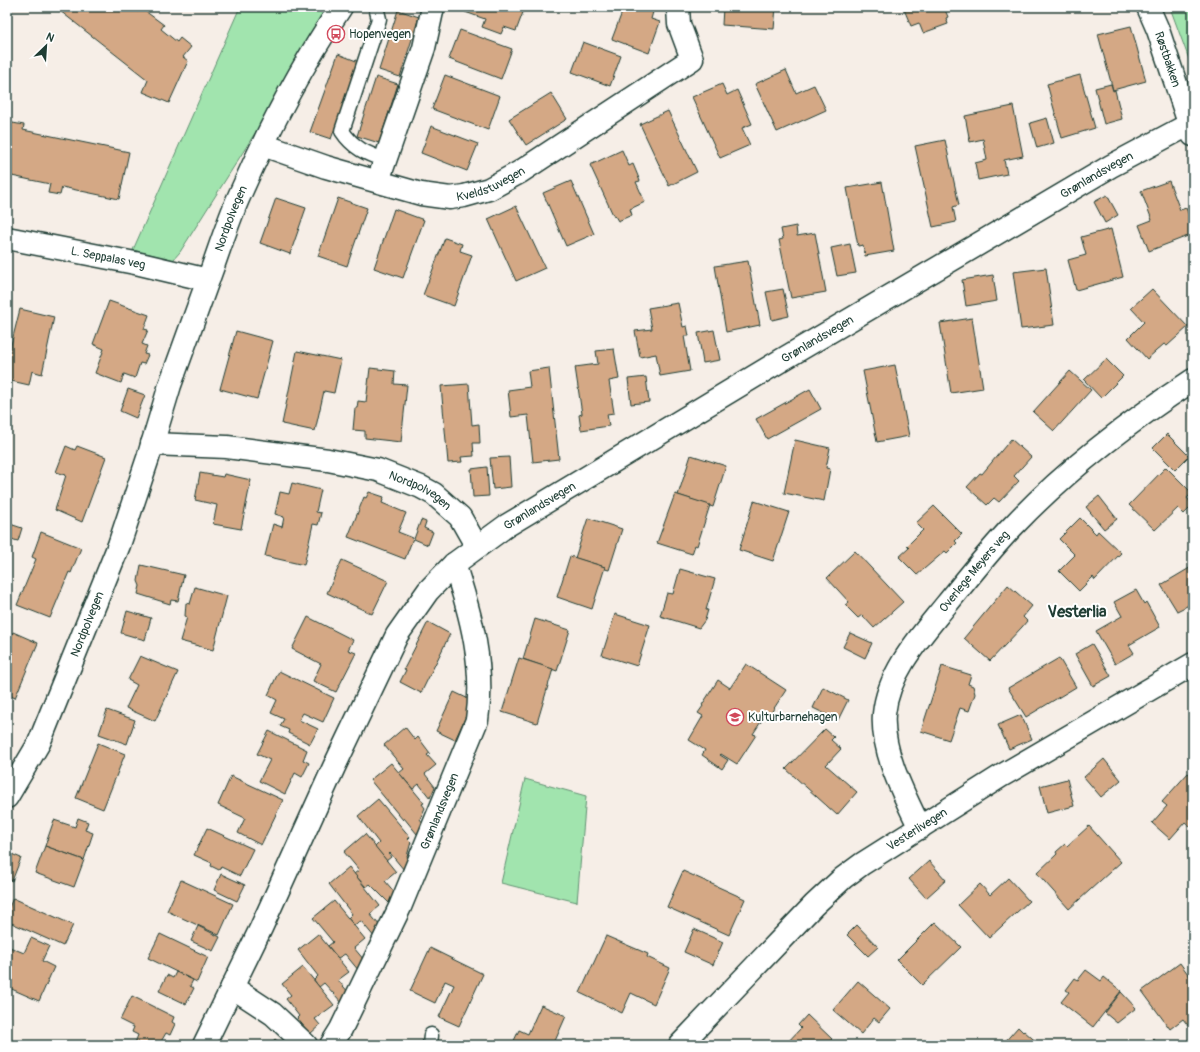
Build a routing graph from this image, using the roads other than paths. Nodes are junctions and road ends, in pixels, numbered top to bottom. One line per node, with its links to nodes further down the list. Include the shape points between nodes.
1 (340, 7): 7 (street, Nordpolvegen, via 278,114)
2 (376, 7): 8 (lane, via 379,19 342,131 366,154)
3 (433, 7): 8 (street, via 424,48)
4 (678, 7): 9 (street, Kveldstuvegen, via 679,24 692,59 520,172 489,189 457,197 436,197)
5 (1148, 7): 6 (street, Røstbakken)
6 (1191, 130): 14 (street, Grønlandsvegen, via 1111,166 894,292)
7 (263, 145): 9 (street, Kveldstuvegen, via 326,167); 11 (street, Nordpolvegen, via 240,193)
8 (386, 160): 9 (street)
9 (378, 181)
10 (7, 238): 11 (street, L. Seppalas veg)
11 (208, 280): 13 (street, Nordpolvegen, via 170,385)
12 (1193, 380): 18 (street, Overlege Meyers veg, via 1132,422 1049,490 1013,526 937,616 898,671 887,697 884,730 895,772)
13 (152, 444): 14 (street, Nordpolvegen, via 227,448 334,460 378,470 434,494 460,517); 17 (street, Nordpolvegen, via 119,545 39,742)
14 (477, 546): 15 (street, Grønlandsvegen)
15 (454, 564): 19 (street, Grønlandsvegen, via 428,592 398,635); 22 (street, Grønlandsvegen, via 474,633 480,702 477,720 400,907)
16 (1193, 664): 18 (street, Vesterlivegen, via 1001,776)
17 (7, 798)
18 (920, 828): 23 (street, Vesterlivegen, via 877,853 843,878)
19 (232, 987): 20 (street, Grønlandsvegen); 21 (street, via 273,1014)
20 (204, 1045)
21 (306, 1045)
22 (331, 1045)
23 (680, 1045)

